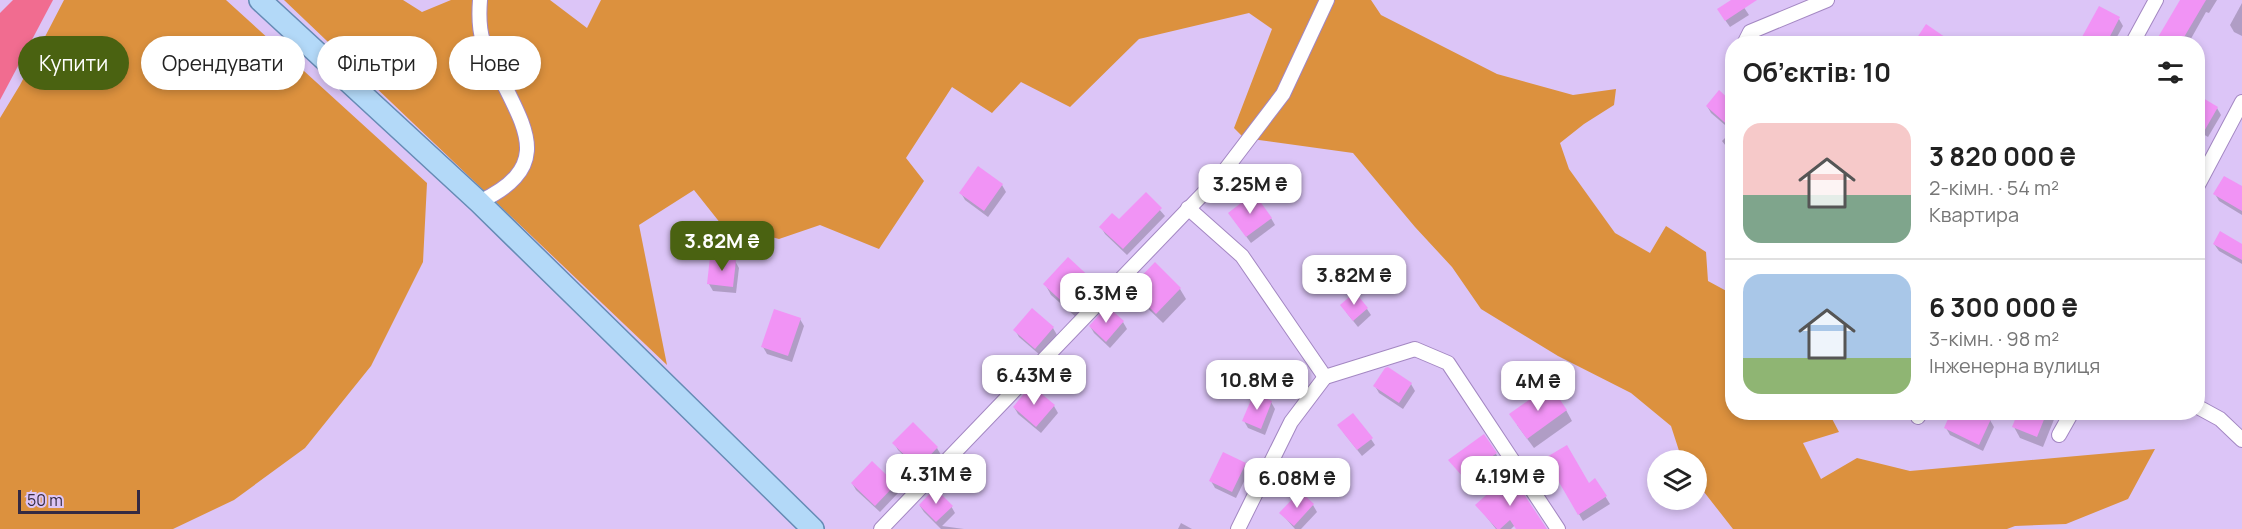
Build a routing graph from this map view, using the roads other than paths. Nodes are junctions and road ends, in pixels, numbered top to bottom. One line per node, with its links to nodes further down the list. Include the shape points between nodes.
1 (260, 0): 10 (main road)
2 (480, 0): 10 (street, via 483,41 523,126 527,145 525,166 514,181)
3 (1327, 0): 11 (street, via 1283,94 1222,174)
4 (1827, 0): 6 (street)
5 (2156, 0): 7 (street)
6 (1751, 36)
7 (2136, 36)
8 (2242, 102): 9 (street)
9 (2205, 172)
10 (479, 202): 17 (main road)
11 (1188, 208): 12 (street, via 1242,256); 18 (street)
12 (1325, 377): 19 (street, via 1291,422); 20 (street, via 1415,349 1448,363)
13 (2205, 411): 16 (street)
14 (2067, 420): 15 (street)
15 (2059, 435)
16 (2242, 440)
17 (813, 529)
18 (881, 529)
19 (1238, 529)
20 (1558, 529)

